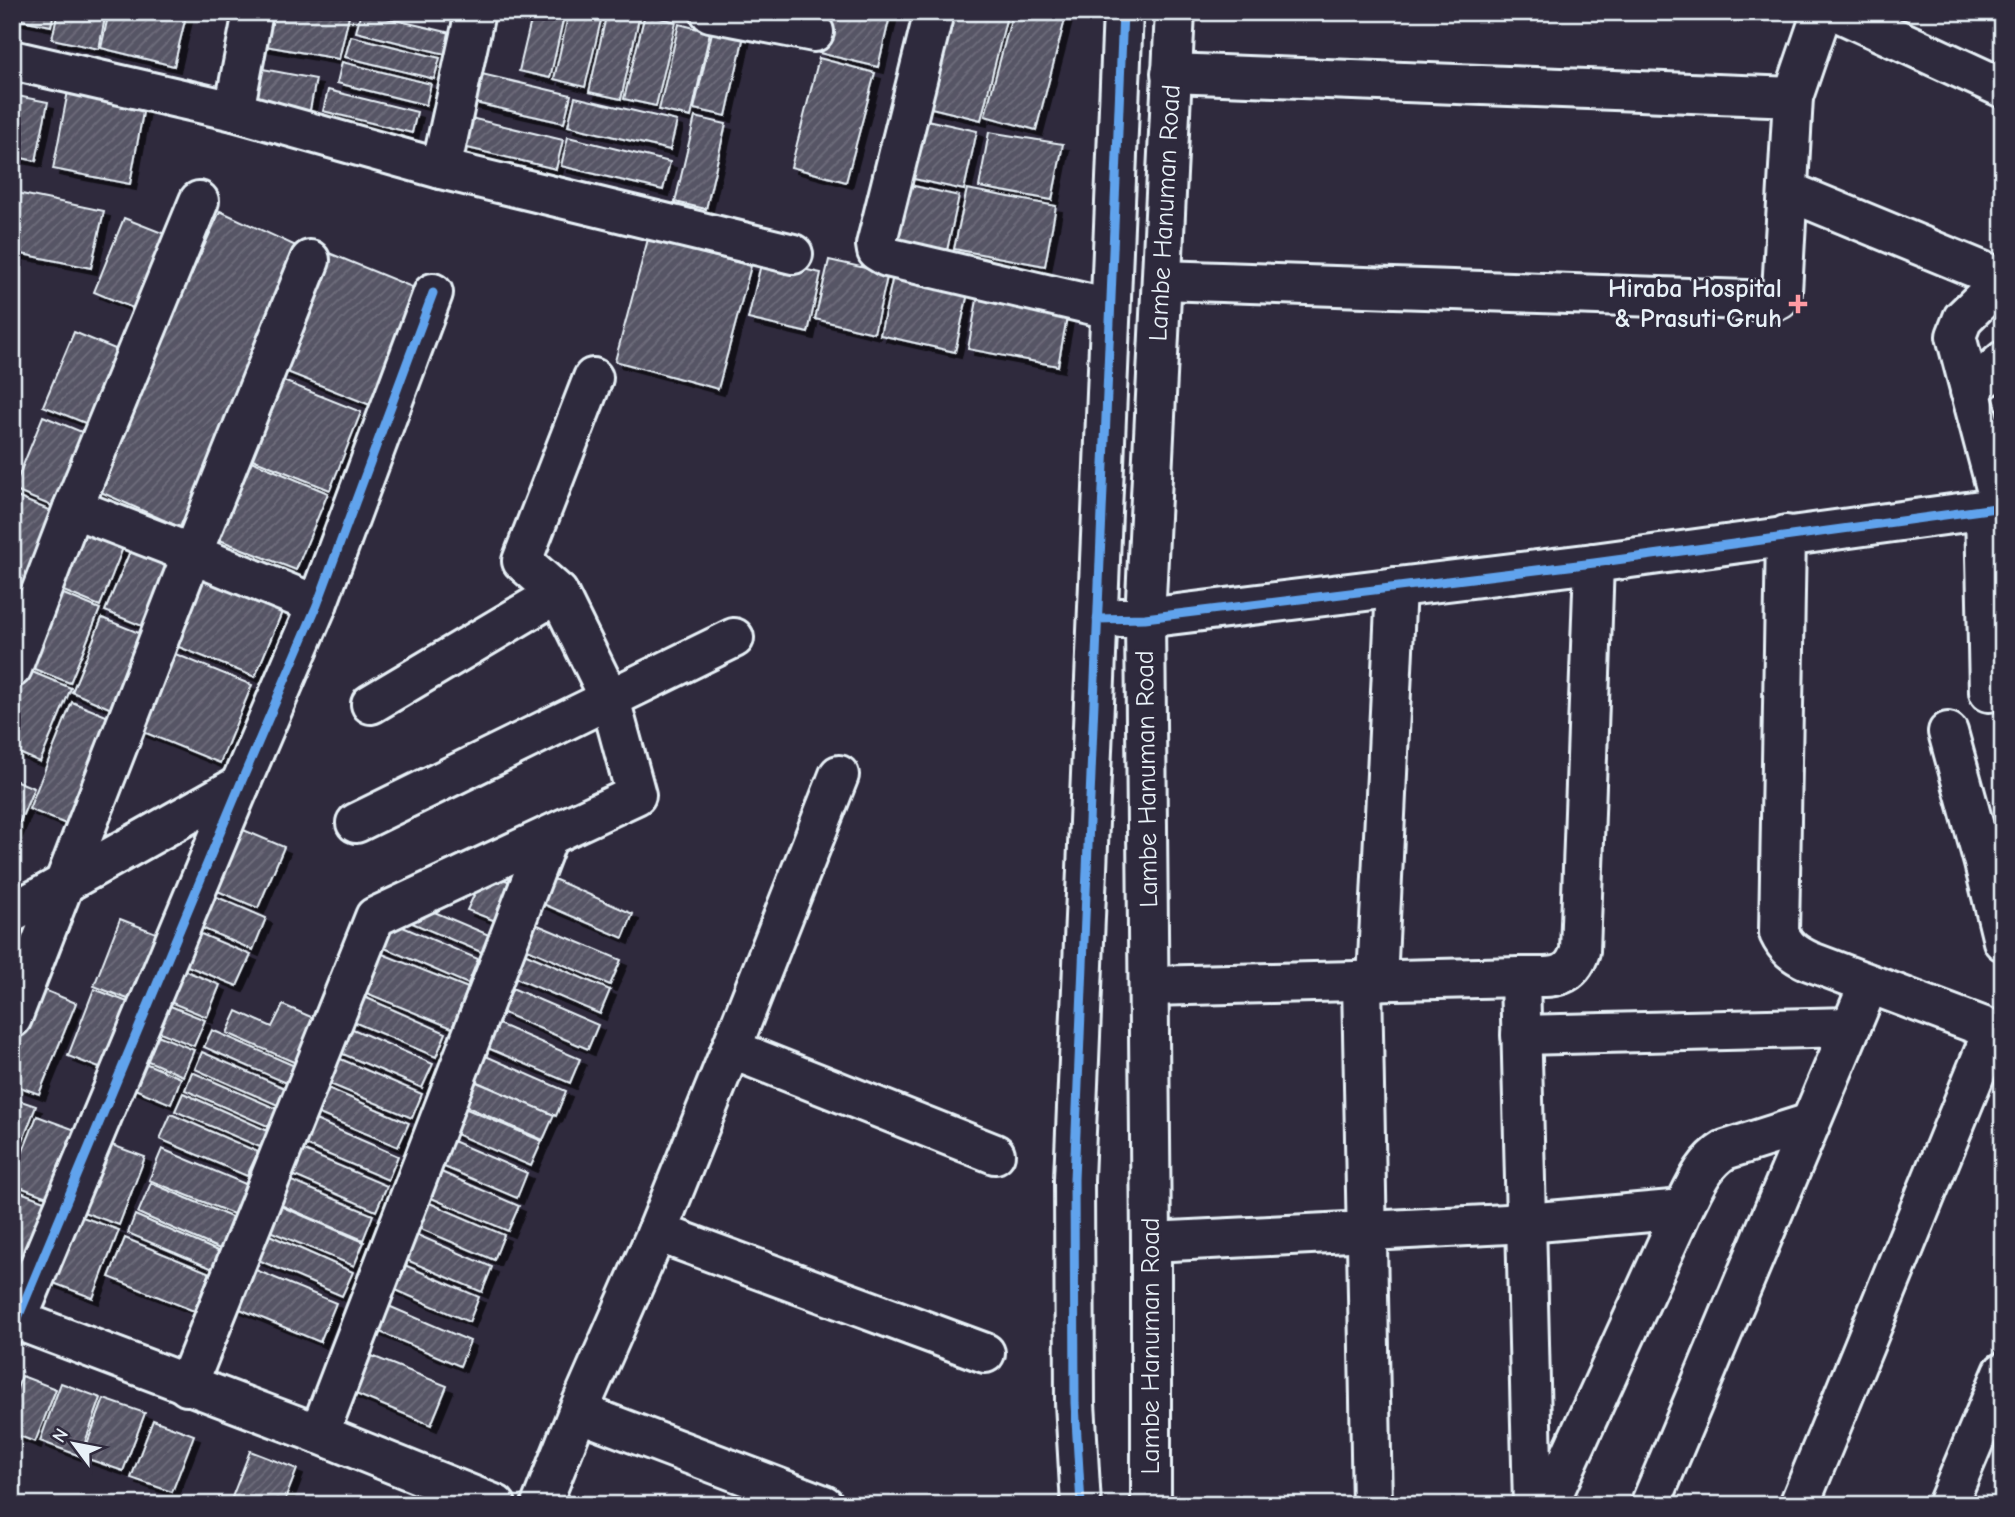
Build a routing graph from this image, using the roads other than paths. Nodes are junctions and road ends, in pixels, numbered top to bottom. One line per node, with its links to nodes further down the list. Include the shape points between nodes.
1 (253, 12): 14 (street)
2 (475, 12): 15 (street)
3 (709, 12): 9 (street)
4 (934, 12): 23 (street, via 877,251)
5 (1123, 12): 23 (street)
6 (1175, 12): 11 (street, Lambe Hanuman Road)
7 (1822, 12): 13 (street)
8 (1838, 12): 12 (street)
9 (814, 32)
10 (12, 60): 14 (street)
11 (1171, 73): 13 (street); 21 (street, Lambe Hanuman Road)
12 (2003, 88)
13 (1793, 97): 16 (street)
14 (234, 111): 15 (street)
15 (440, 169): 18 (street)
16 (1788, 191): 20 (street); 21 (street, via 1782,292 1775,301)
17 (199, 201): 27 (street)
18 (793, 254)
19 (310, 260): 30 (street)
20 (2002, 279): 26 (street, via 1958,327 1957,344)
21 (1161, 280): 35 (street, Lambe Hanuman Road)
22 (433, 293): 34 (street)
23 (1110, 309): 36 (street)
24 (2003, 361): 26 (street)
25 (593, 378): 33 (street, via 522,561)
26 (1970, 391): 28 (street)
27 (73, 508): 30 (street); 38 (street)
28 (1996, 508): 29 (street); 39 (street)
29 (1786, 535): 31 (street); 53 (street, via 1779,933 1794,954)
30 (192, 554): 34 (street); 48 (street)
31 (1594, 563): 32 (street); 51 (street, via 1580,951 1567,973)
32 (1396, 587): 35 (street); 52 (street)
33 (558, 593): 40 (street); 41 (street)
34 (317, 604): 44 (street)
35 (1145, 618): 36 (street); 54 (street, Lambe Hanuman Road)
36 (1097, 619): 76 (street, via 1073,1179)
37 (734, 638): 40 (street)
38 (12, 668)
39 (1989, 692)
40 (610, 699): 45 (street); 46 (street, via 636,795)
41 (371, 704)
42 (1948, 732): 47 (street)
43 (839, 775): 59 (street)
44 (240, 785): 48 (street); 67 (street)
45 (356, 823)
46 (548, 837): 70 (street, via 375,916); 72 (street)
47 (1993, 861): 50 (street)
48 (64, 884): 49 (street); 55 (street)
49 (12, 913)
50 (2003, 941)
51 (1520, 977): 52 (street); 58 (street)
52 (1369, 981): 54 (street); 64 (street)
53 (1869, 984): 56 (street); 57 (street)
54 (1149, 986): 66 (street, Lambe Hanuman Road)
55 (12, 1018)
56 (1851, 1027): 58 (street); 60 (street)
57 (1998, 1032): 82 (street)
58 (1521, 1035): 63 (street)
59 (731, 1049): 61 (street); 65 (street)
60 (1810, 1122): 62 (street, via 1714,1157); 81 (street)
61 (995, 1154)
62 (1683, 1209): 63 (street); 80 (street)
63 (1527, 1223): 64 (street); 79 (street)
64 (1366, 1231): 66 (street); 78 (street)
65 (657, 1232): 68 (street); 71 (street)
66 (1151, 1242): 77 (street, Lambe Hanuman Road)
67 (14, 1319): 70 (street)
68 (985, 1353)
69 (2003, 1372): 83 (street)
70 (187, 1386): 72 (street)
71 (578, 1412): 74 (street); 75 (street)
72 (319, 1434): 73 (street)
73 (496, 1505)
74 (541, 1505)
75 (824, 1505)
76 (1081, 1505)
77 (1151, 1505)
78 (1372, 1505)
79 (1533, 1505)
80 (1549, 1505)
81 (1650, 1505)
82 (1799, 1505)
83 (1947, 1505)

